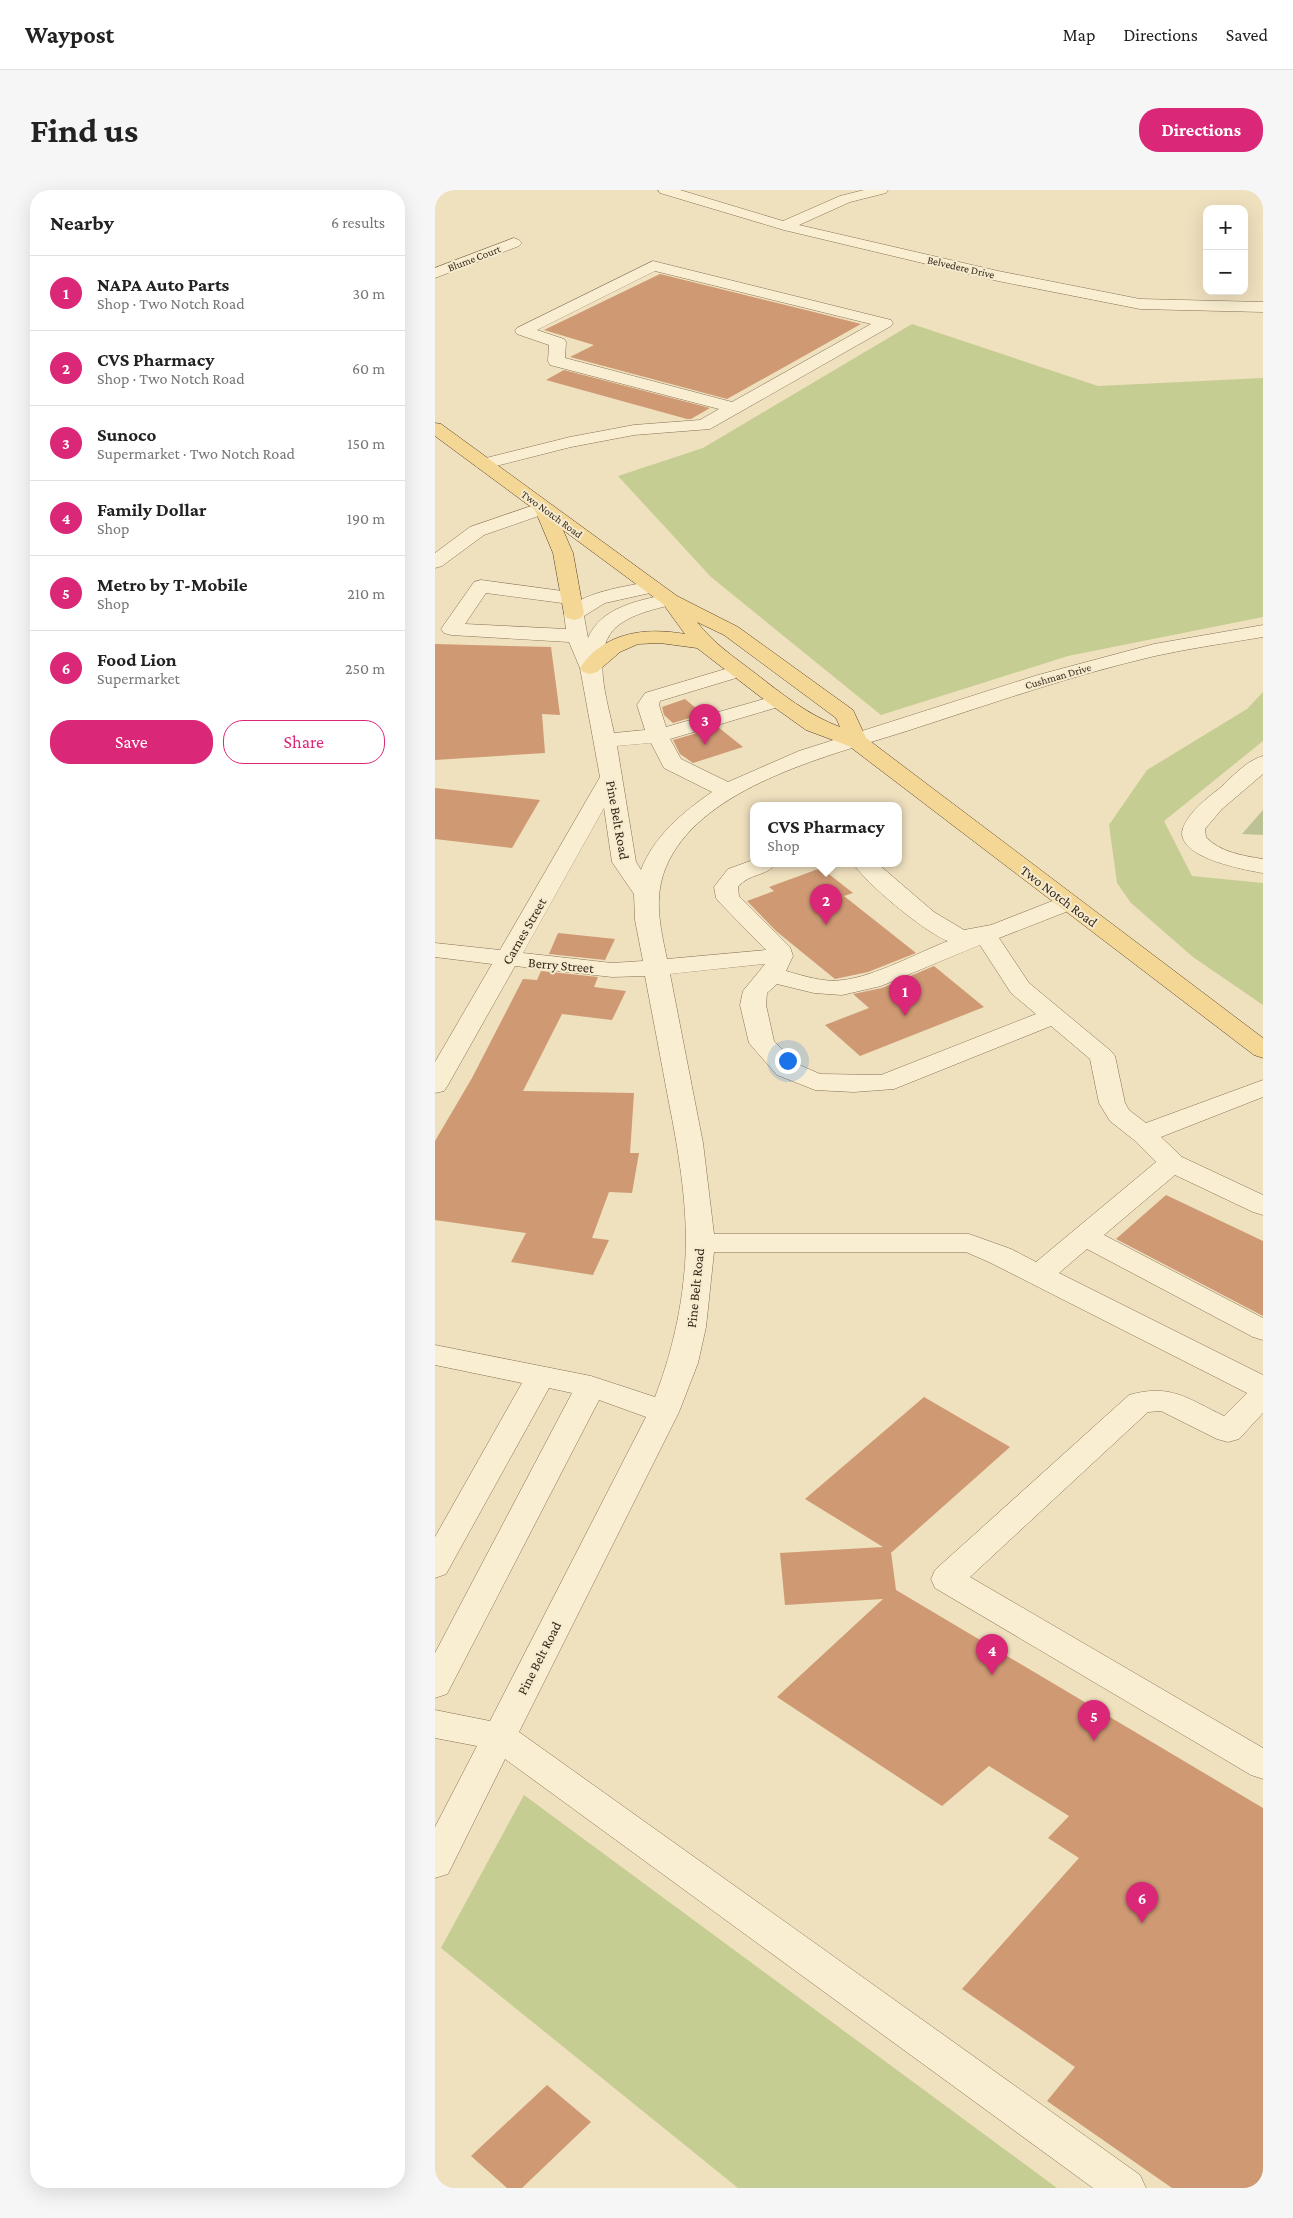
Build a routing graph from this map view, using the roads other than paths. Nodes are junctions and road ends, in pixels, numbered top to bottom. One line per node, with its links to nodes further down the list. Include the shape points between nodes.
1 (665, 190): 3 (street, Belvedere Drive)
2 (881, 190): 3 (street, via 845,199)
3 (784, 226): 6 (street, Belvedere Drive, via 998,276 1140,304)
4 (513, 243): 5 (street, Blume Court)
5 (435, 273)
6 (1263, 307)
7 (734, 408): 7 (street, via 885,323 653,266 523,331 559,342 556,360); 9 (street, via 704,425 634,430)
8 (435, 428): 9 (main road, Two Notch Road)
9 (484, 464): 10 (main road, Two Notch Road)
10 (543, 508): 11 (street, via 477,531); 12 (main road, Two Notch Road); 14 (main road, via 563,553)
11 (435, 562)
12 (652, 587): 13 (main road, Two Notch Road); 14 (street)
13 (670, 600): 17 (main road, Two Notch Road); 18 (street, Pine Belt Road, via 631,611 606,624 598,637); 24 (main road, Two Notch Road, via 731,631 845,715)
14 (572, 606): 16 (street, Pine Belt Road); 16 (street, via 481,586 451,629)
15 (1263, 631): 24 (street, Cushman Drive, via 1154,650 1063,674)
16 (577, 636): 18 (street, Pine Belt Road)
17 (703, 643): 18 (main road, via 667,637 634,639 616,645); 19 (main road, Two Notch Road)
18 (590, 668): 23 (street, Pine Belt Road)
19 (739, 671): 20 (street); 21 (main road, Two Notch Road)
20 (723, 696): 21 (street); 22 (street); 22 (street, via 652,697 648,705)
21 (778, 701): 24 (main road, Two Notch Road, via 814,725)
22 (658, 736): 23 (street); 27 (street, via 672,763)
23 (605, 740): 26 (street, Pine Belt Road)
24 (857, 741): 27 (street, Cushman Drive, via 789,762); 32 (main road, Two Notch Road)
25 (1263, 763): 28 (street, via 1206,813 1194,828 1193,835 1197,843 1207,850)
26 (611, 777): 31 (street, Pine Belt Road, via 624,862); 35 (street, Carnes Street)
27 (727, 790): 31 (street, Cushman Drive, via 673,837 655,865)
28 (1263, 866)
29 (756, 867): 36 (street, via 736,874 727,887 728,898 778,947)
30 (868, 867): 33 (street, via 943,931 962,937)
31 (645, 894): 37 (street, Pine Belt Road)
32 (1068, 903): 33 (street); 39 (main road, Two Notch Road)
33 (985, 934): 36 (street, Berry Street, via 872,981 842,988 814,986); 38 (street, via 1020,988)
34 (435, 950): 35 (street, Berry Street)
35 (508, 960): 37 (street, Berry Street, via 612,970); 40 (street, Carnes Street)
36 (776, 965): 37 (street, Berry Street, via 731,958); 38 (street, via 755,991 753,1005 762,1043 786,1069 815,1082 885,1083)
37 (657, 968): 46 (street, Pine Belt Road, via 690,1143)
38 (1054, 1016): 42 (street, via 1102,1056 1112,1103 1119,1115)
39 (1263, 1050)
40 (435, 1086)
41 (1263, 1088): 42 (street)
42 (1143, 1134): 43 (street)
43 (1171, 1163): 44 (street); 45 (street)
44 (1263, 1206)
45 (1085, 1236): 47 (street); 48 (street)
46 (700, 1243): 47 (street, via 969,1243); 54 (street, Pine Belt Road, via 691,1326 683,1363)
47 (1039, 1275): 52 (street)
48 (1263, 1330)
49 (435, 1355): 50 (street)
50 (541, 1376): 51 (street); 55 (street)
51 (591, 1386): 54 (street); 56 (street)
52 (1263, 1388)
53 (1263, 1395): 59 (street, via 1228,1431 1165,1400 1140,1402 947,1579)
54 (664, 1412): 58 (street, Pine Belt Road)
55 (435, 1566)
56 (435, 1685)
57 (435, 1724): 58 (street)
58 (499, 1736): 60 (street, Pine Belt Road); 61 (street)
59 (1263, 1765)
60 (435, 1863)
61 (1126, 2188)

